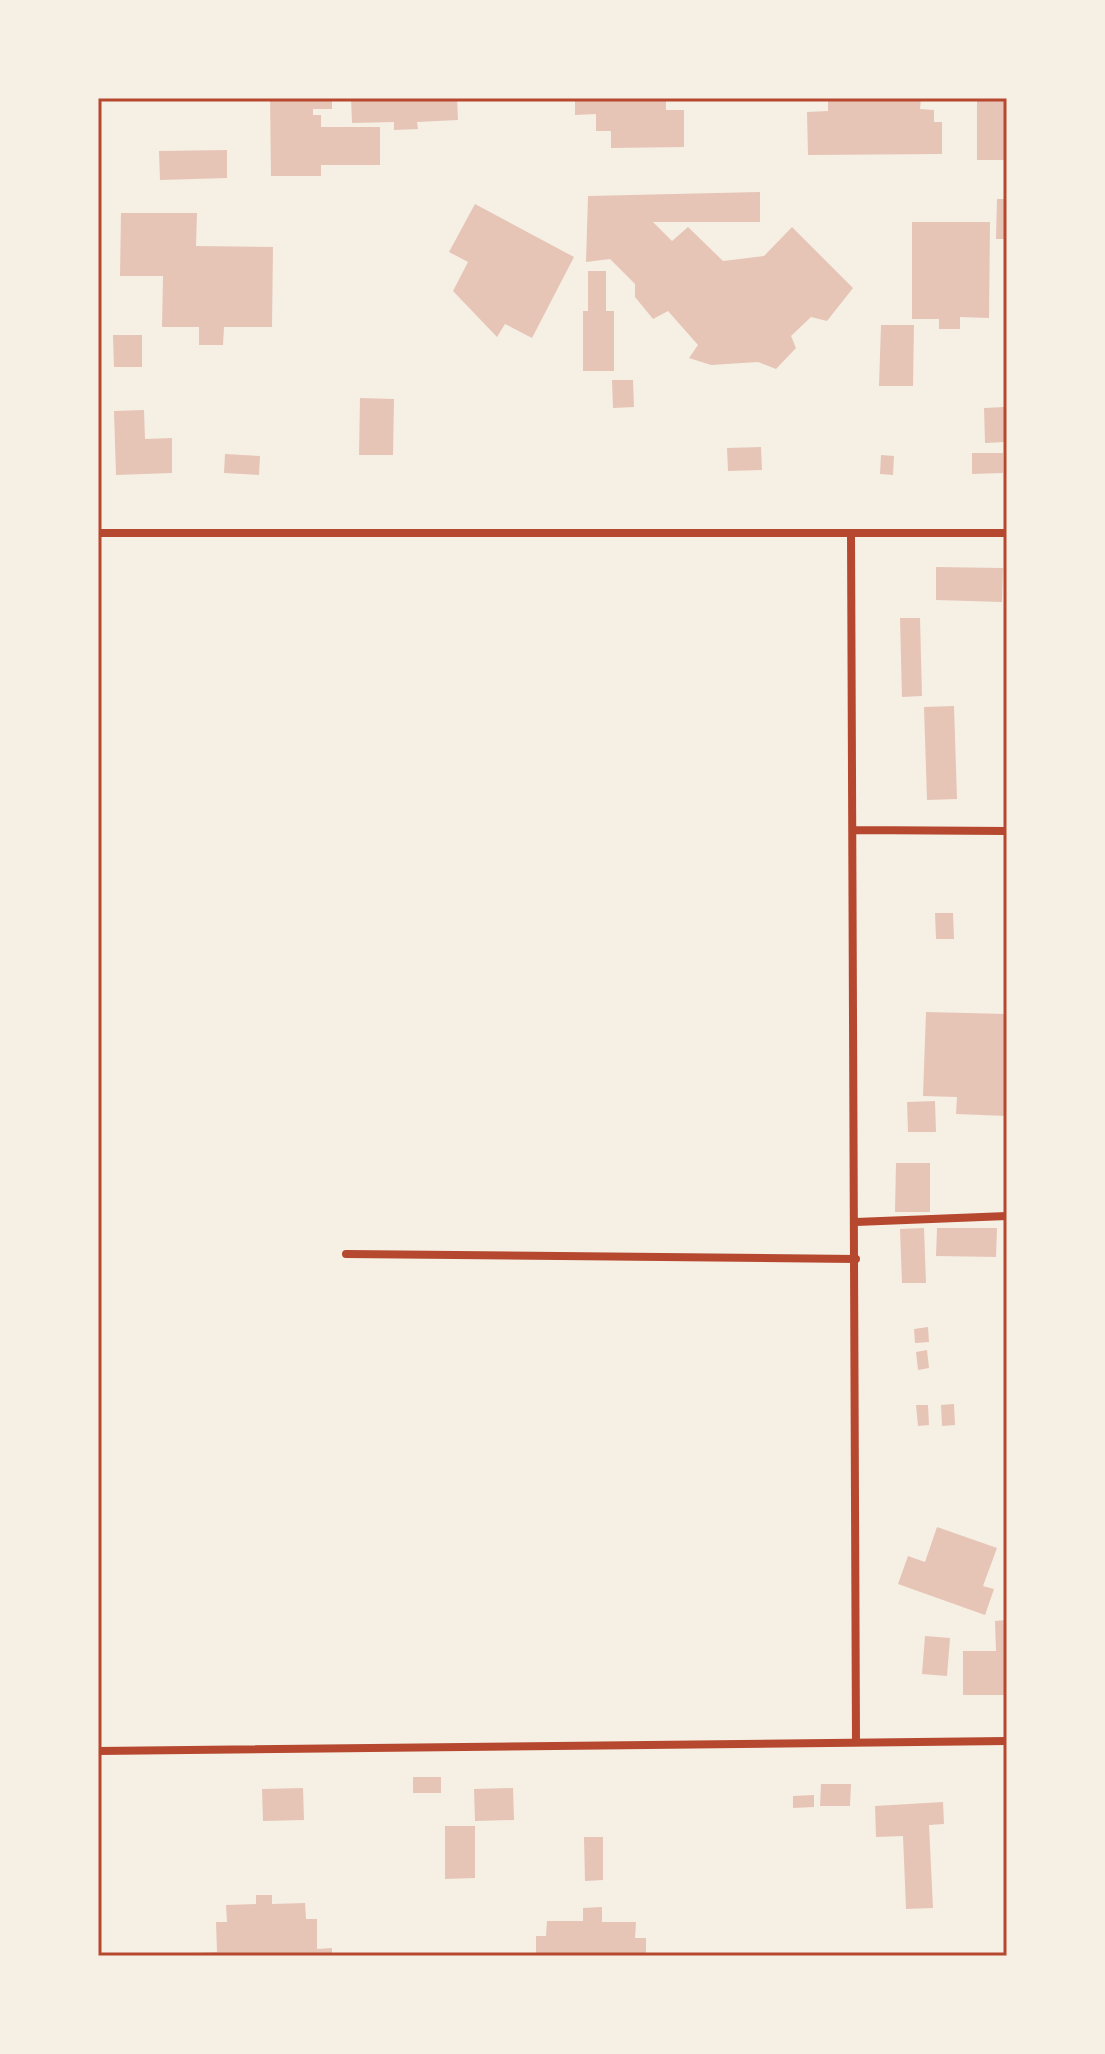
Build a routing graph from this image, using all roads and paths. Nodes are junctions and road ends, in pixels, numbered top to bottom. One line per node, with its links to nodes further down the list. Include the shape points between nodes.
1 (98, 533): 2 (street)
2 (851, 533): 3 (street); 4 (street)
3 (1007, 533)
4 (854, 830): 5 (street); 7 (street)
5 (1007, 831)
6 (1007, 1216): 7 (street)
7 (856, 1222): 9 (street)
8 (346, 1254): 9 (street)
9 (856, 1259): 11 (street)
10 (1007, 1741): 11 (street)
11 (856, 1742): 12 (street)
12 (98, 1751)

